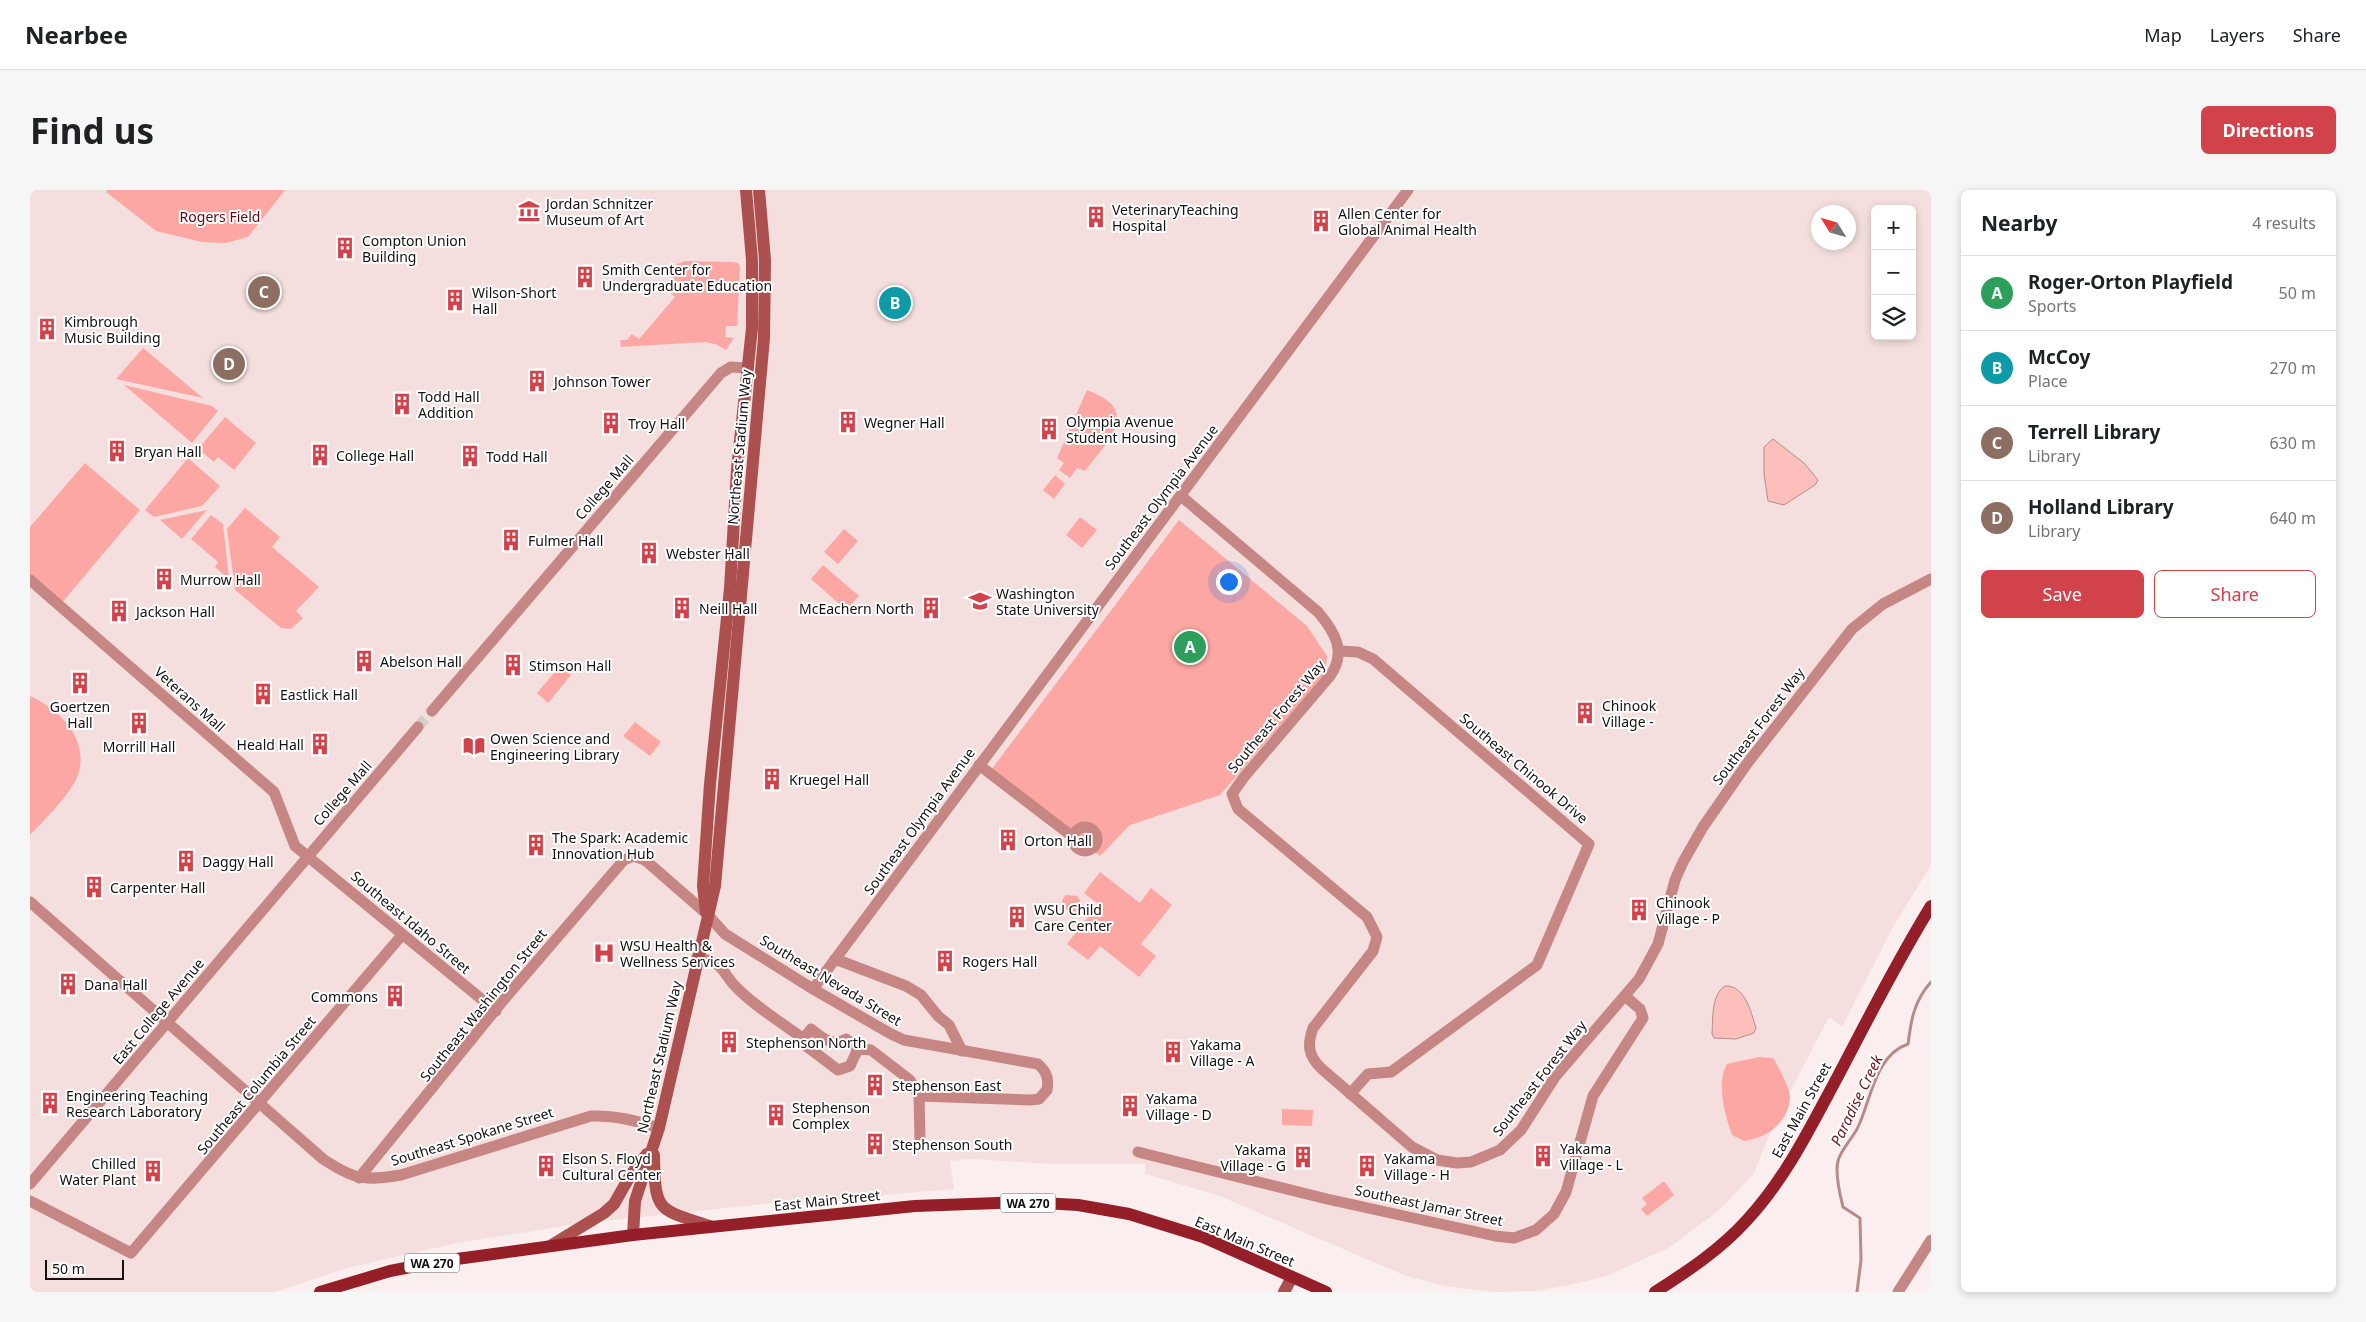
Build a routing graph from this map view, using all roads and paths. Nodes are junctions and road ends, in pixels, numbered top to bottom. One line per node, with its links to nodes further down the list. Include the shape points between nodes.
1 (746, 190): 4 (main road, Northeast Stadium Way, via 752,260 752,328)
2 (759, 190): 17 (main road, Northeast Stadium Way, via 765,260 764,338 715,886)
3 (1408, 190): 5 (street, Southeast Olympia Avenue)
4 (748, 368): 9 (street, College Mall, via 731,367 721,373); 17 (main road, Northeast Stadium Way, via 702,886)
5 (1181, 496): 8 (street, Southeast Forest Way, via 1318,612 1331,629); 11 (street, Southeast Olympia Avenue)
6 (1931, 579): 22 (street, Southeast Forest Way, via 1883,604 1852,629 1746,765 1683,862 1658,944 1639,979)
7 (30, 580): 13 (street, Veterans Mall, via 274,792 295,846)
8 (1340, 651): 30 (street, Southeast Forest Way, via 1330,676 1232,794 1238,809 1367,917 1374,928 1377,938 1373,951 1313,1028 1308,1042 1314,1062); 30 (street, Southeast Chinook Drive, via 1358,652 1373,659 1589,844 1537,966 1391,1072 1368,1074)
9 (432, 711)
10 (418, 727): 13 (street, College Mall)
11 (979, 765): 12 (street); 20 (street, Southeast Olympia Avenue)
12 (1073, 837)
13 (308, 856): 18 (street, Southeast Idaho Street); 24 (street, East College Avenue)
14 (634, 856): 17 (street, Southeast Nevada Street, via 645,860); 23 (street, Southeast Washington Street, via 624,860)
15 (30, 902): 24 (street, Southeast Spokane Street)
16 (1931, 906): 48 (main road, East Main Street, via 1775,1186 1720,1246)
17 (707, 914): 19 (main road, Northeast Stadium Way); 21 (street, Southeast Nevada Street, via 725,934)
18 (402, 934): 23 (street, Southeast Idaho Street); 32 (street, Southeast Columbia Street)
19 (697, 956): 26 (street, via 714,961 737,988); 33 (main road, Northeast Stadium Way)
20 (835, 959): 21 (street, Southeast Olympia Avenue); 25 (street, Southeast Nevada Street, via 906,986 921,995)
21 (813, 989): 27 (street, Southeast Nevada Street, via 897,1037)
22 (1625, 996): 30 (street, Southeast Forest Way, via 1556,1077 1512,1140 1484,1158 1457,1163 1423,1154); 36 (street, Southeast Jamar Street, via 1640,1009 1643,1018 1593,1096 1566,1192 1554,1214 1536,1230 1514,1238 1327,1199)
23 (496, 1011): 37 (street, Southeast Washington Street)
24 (167, 1023): 32 (street, Southeast Spokane Street); 38 (street, East College Avenue)
25 (952, 1031): 27 (street, via 950,1042); 29 (street, Southeast Nevada Street)
26 (804, 1039): 28 (street, via 811,1029 828,1042 846,1039); 28 (street, via 801,1042 838,1070 850,1066)
27 (939, 1047): 29 (street, Southeast Nevada Street)
28 (858, 1049): 31 (street, via 871,1050 910,1080)
29 (962, 1051): 31 (street, Southeast Nevada Street, via 1038,1064 1047,1075 1047,1090 1039,1099 1031,1100)
30 (1350, 1094)
31 (920, 1096): 34 (street)
32 (260, 1104): 37 (street, Southeast Spokane Street, via 323,1159); 39 (street, Southeast Columbia Street, via 131,1253)
33 (659, 1128): 35 (main road, Northeast Stadium Way); 37 (street, Southeast Spokane Street, via 615,1116 591,1116 401,1175)
34 (920, 1140)
35 (654, 1146): 40 (main road, via 654,1188 658,1201 664,1209 676,1215); 41 (main road, Northeast Stadium Way, via 635,1201); 43 (main road, via 630,1176 614,1204)
36 (1138, 1152)
37 (359, 1178)
38 (30, 1184)
39 (30, 1201)
40 (710, 1226): 41 (main road, East Main Street / WA 270); 44 (main road, East Main Street / WA 270, via 915,1206 1024,1202 1078,1205 1129,1214 1203,1237)
41 (633, 1235): 43 (main road, East Main Street / WA 270)
42 (1931, 1240): 49 (street)
43 (547, 1248): 45 (main road, East Main Street / WA 270, via 390,1271)
44 (1292, 1277): 46 (main road); 47 (main road, East Main Street / WA 270)
45 (320, 1292)
46 (1284, 1292)
47 (1326, 1292)
48 (1655, 1292)
49 (1898, 1292)

